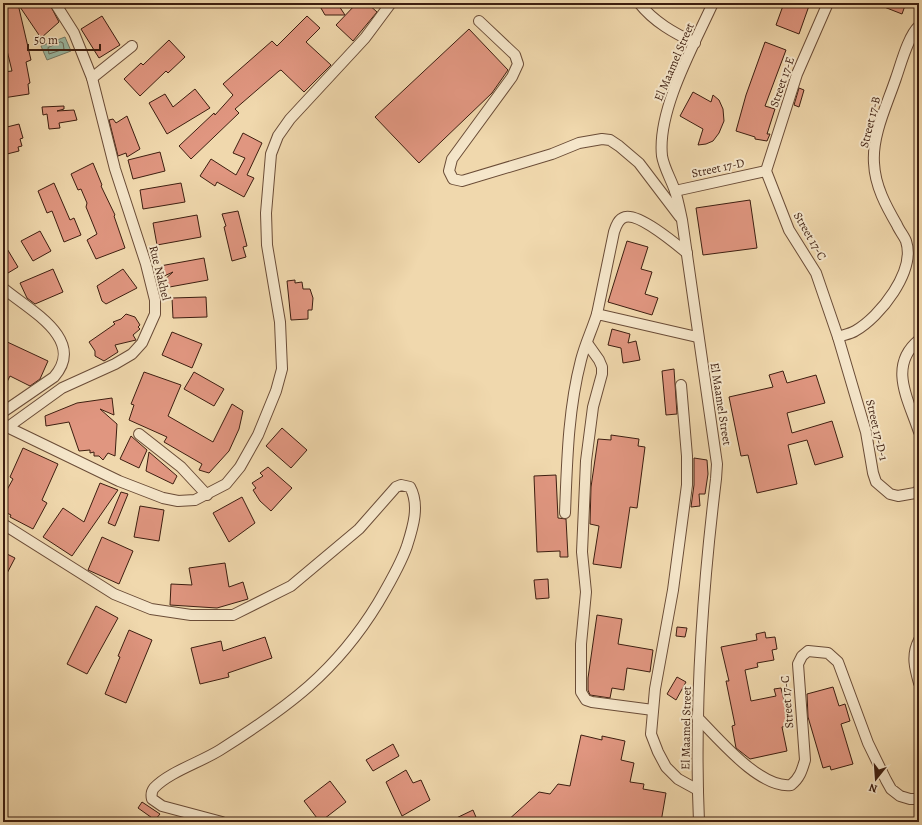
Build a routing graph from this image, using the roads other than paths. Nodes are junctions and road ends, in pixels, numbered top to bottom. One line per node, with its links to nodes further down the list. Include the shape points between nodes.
1 (55, 3): 10 (street, Rue Nakhel, via 74,33)
2 (392, 3): 27 (street, via 365,38 290,119 278,136 271,154 266,213 267,245 280,322 282,369 267,414 240,467 226,484)
3 (638, 3): 8 (street, via 656,21)
4 (713, 3): 8 (street, El Maamel Street)
5 (828, 3): 11 (street, Street 17-E, via 797,74)
6 (479, 21): 13 (street, via 516,55 518,64 512,77 452,159 449,171 453,179 462,181 552,154 579,143 610,140 639,163)
7 (919, 26): 18 (street, Street 17-B, via 911,37 884,112 876,141 874,162 882,197 906,242 907,260 896,288 874,316 854,332)
8 (695, 44): 12 (street, El Maamel Street, via 670,100 662,132 663,158)
9 (132, 46): 10 (street)
10 (92, 78): 23 (street, Rue Nakhel, via 115,169 146,264 155,300 155,314 142,343 132,354 62,388)
11 (766, 171): 12 (street, Street 17-D); 18 (street, Street 17-C, via 787,226 816,272)
12 (675, 191): 13 (street, El Maamel Street)
13 (682, 220): 14 (street, El Maamel Street)
14 (687, 253): 16 (street, via 644,223 627,216 622,218 616,224); 17 (street, El Maamel Street)
15 (3, 288): 22 (street, via 45,321 60,338 65,348 65,356 60,371 54,377)
16 (597, 314): 17 (street); 20 (street)
17 (697, 337): 33 (street, El Maamel Street, via 716,455)
18 (838, 337): 26 (street, Street 17-D-1, via 866,432 876,482 890,494 898,496)
19 (919, 340): 24 (street, via 908,351 901,370 904,389)
20 (587, 343): 28 (street, via 581,360 569,434); 32 (street, via 599,360 602,374 592,407 586,461 582,552 586,592 580,692 586,700 592,702)
21 (681, 385): 32 (street, via 687,485)
22 (3, 412)
23 (6, 426): 27 (street, via 119,481 150,493 178,501 195,500)
24 (919, 432)
25 (139, 434): 27 (street, via 181,467)
26 (919, 490)
27 (207, 495)
28 (565, 513)
29 (3, 524): 36 (street, via 114,594 151,609 192,615 233,616 291,586 359,529 393,490 401,485 410,487 414,494 415,513 403,556 361,631 320,677 293,701 205,760 172,776 154,788 151,794 152,799 162,806)
30 (919, 640): 31 (street, via 914,654 914,668)
31 (919, 683)
32 (653, 710): 34 (street, via 651,734 666,767 678,779)
33 (697, 717): 34 (street, El Maamel Street); 35 (street, Street 17-C, via 758,774 778,784 791,785 802,772 805,760 798,664 808,651 828,653 838,662 844,674 868,743 891,789 900,796)
34 (698, 790): 37 (street, El Maamel Street)
35 (919, 800)
36 (222, 822)
37 (699, 822)

